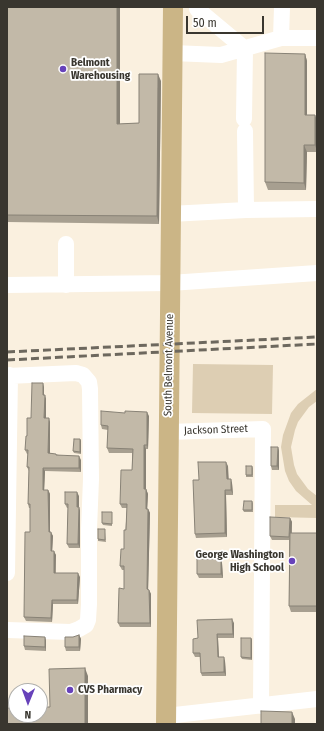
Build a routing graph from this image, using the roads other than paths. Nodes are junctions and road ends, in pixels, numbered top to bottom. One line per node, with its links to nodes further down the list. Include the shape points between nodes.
1 (173, 7): 7 (main road, South Belmont Avenue)
2 (197, 7): 6 (street)
3 (282, 7): 4 (street)
4 (281, 38): 5 (street); 6 (street)
5 (317, 38)
6 (245, 49): 7 (street, via 221,55); 9 (street)
7 (172, 53): 10 (main road, South Belmont Avenue)
8 (317, 209): 9 (street)
9 (246, 210): 10 (street)
10 (170, 214): 13 (main road, South Belmont Avenue)
11 (66, 244): 15 (street)
12 (317, 273): 13 (street)
13 (170, 283): 15 (street); 17 (main road, South Belmont Avenue)
14 (7, 285): 15 (street)
15 (66, 285)
16 (8, 375): 18 (street); 19 (street, via 76,373 83,375 89,382 91,479 90,604 86,625 71,632)
17 (168, 432): 21 (street, Jackson Street, via 263,429); 22 (main road, South Belmont Avenue)
18 (7, 574)
19 (7, 630)
20 (317, 699): 21 (street)
21 (260, 706): 22 (street)
22 (166, 720)

